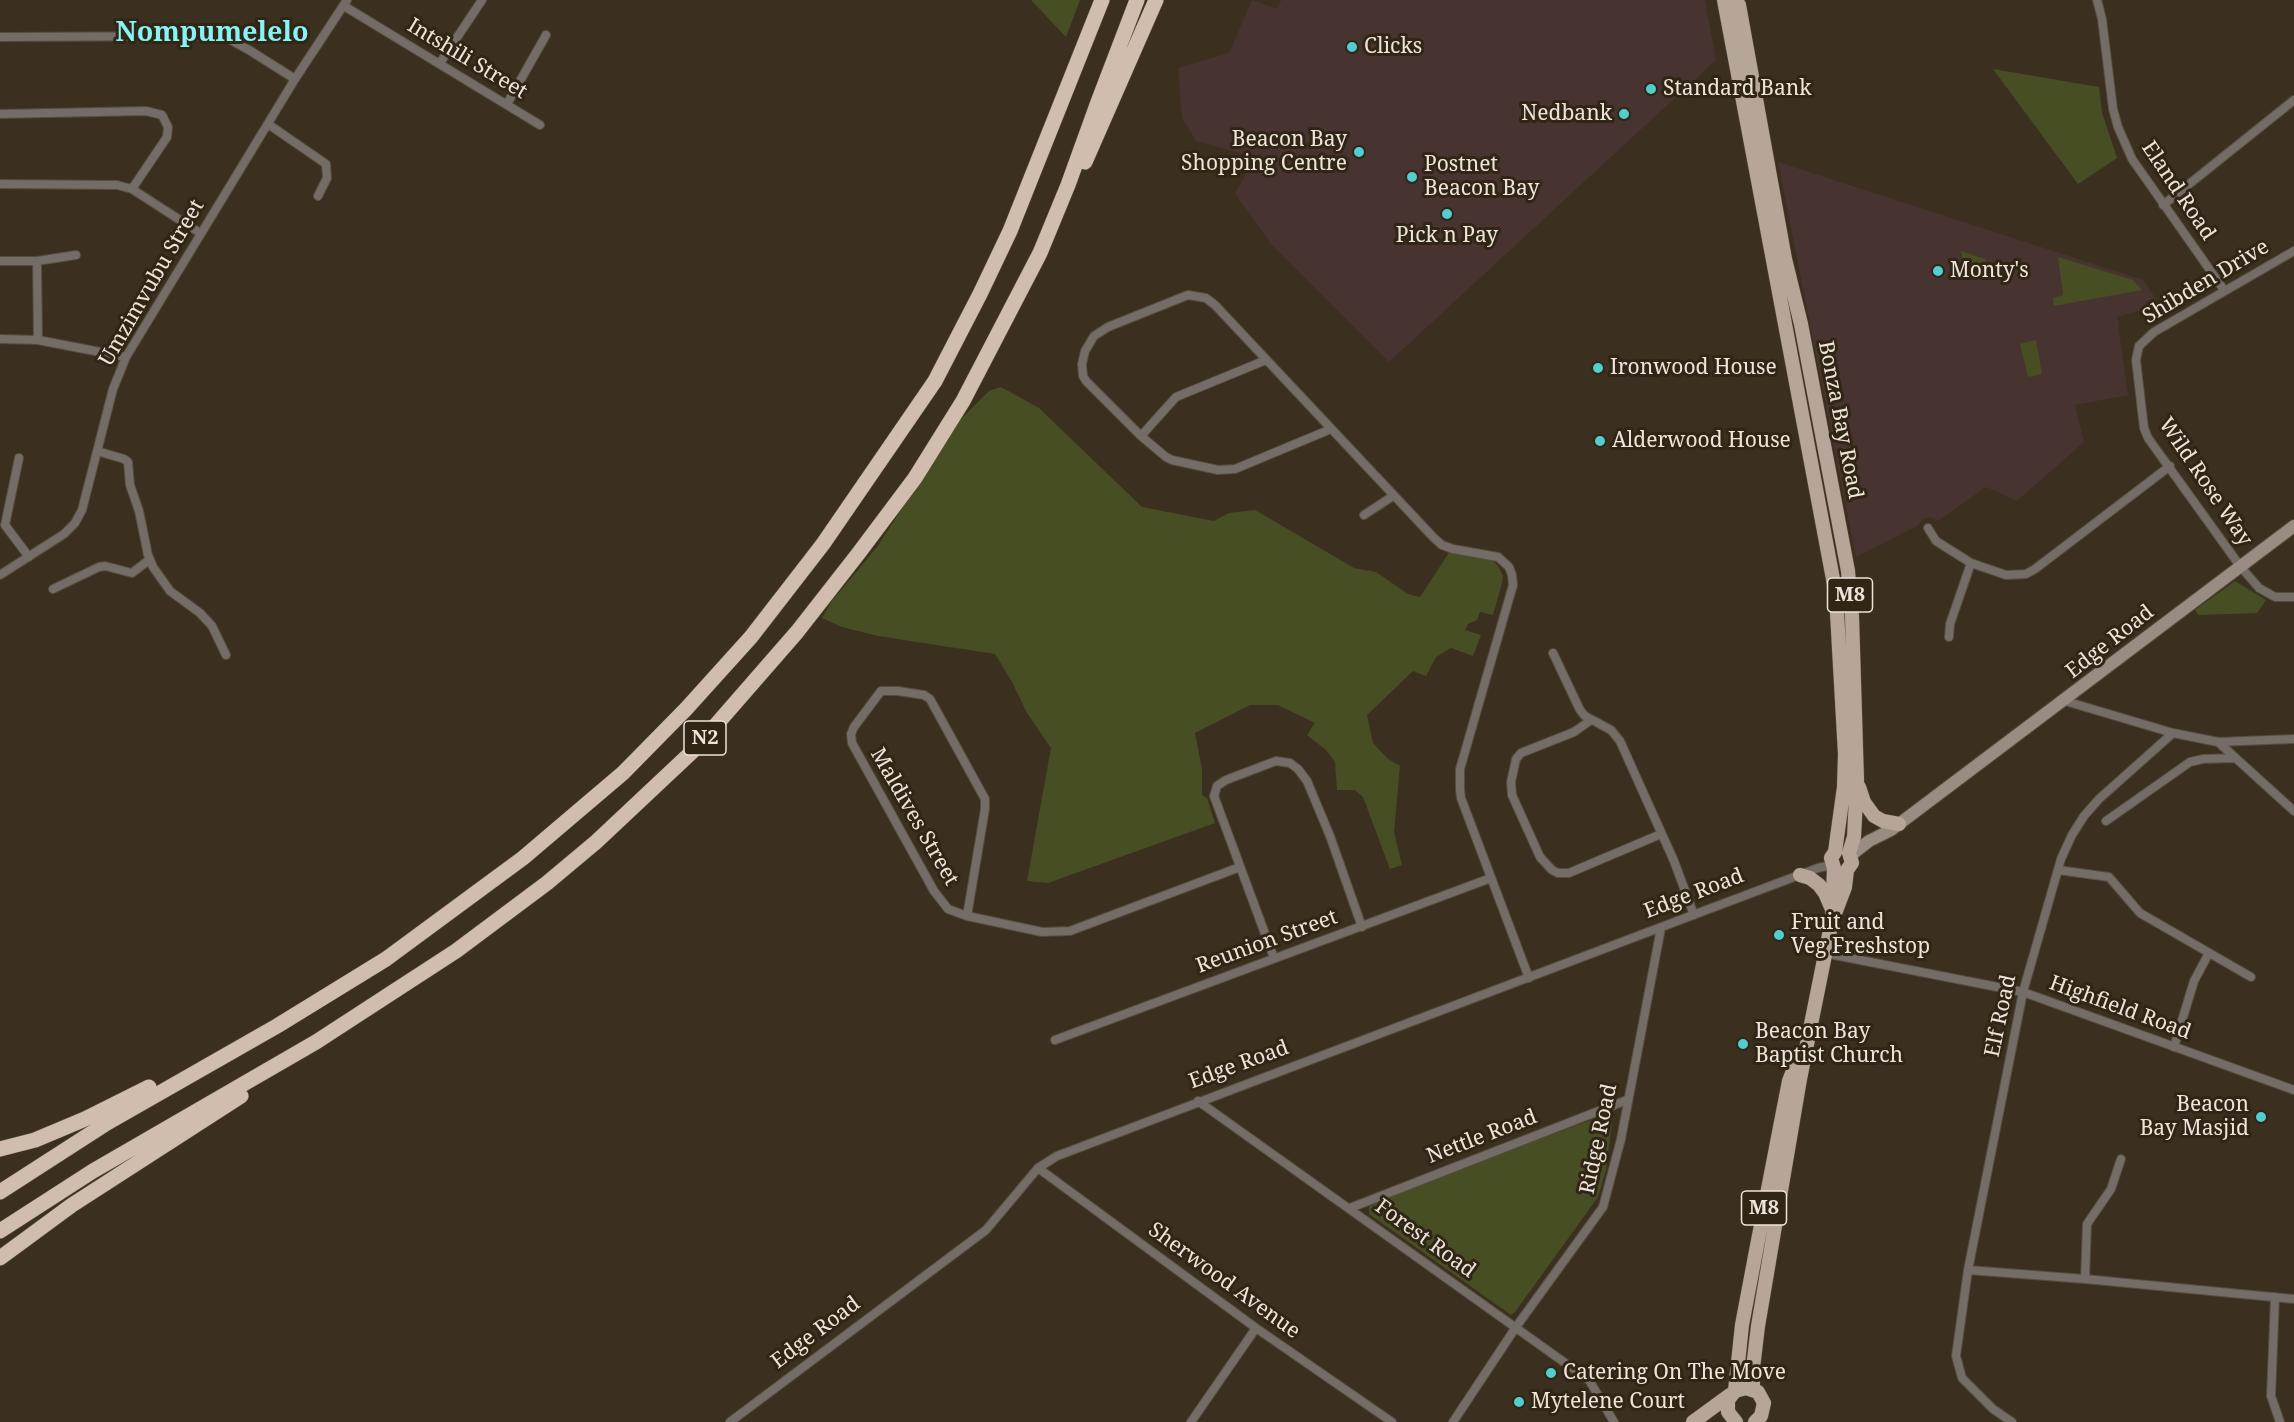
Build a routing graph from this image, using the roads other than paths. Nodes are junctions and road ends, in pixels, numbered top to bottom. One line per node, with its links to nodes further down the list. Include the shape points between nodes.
1 (482, 0): 11 (street)
2 (1102, 0): 77 (highway, N2, via 1031,180 980,294 935,381 823,544 743,645 623,773 523,858)
3 (1137, 0): 19 (highway, N2)
4 (1155, 0): 19 (highway, via 1094,144)
5 (1724, 0): 64 (main road, Bonza Bay Road / M8, via 1837,605 1845,754)
6 (1736, 0): 59 (main road, Bonza Bay Road / M8, via 1848,571)
7 (2097, 0): 22 (street, Eland Road, via 2118,127 2132,159)
8 (346, 3): 11 (street, Intshili Street); 12 (street, Umzimvubu Street)
9 (546, 35): 14 (street)
10 (0, 36): 12 (street, via 215,36 229,39)
11 (440, 63): 14 (street, Intshili Street)
12 (296, 80): 16 (street, Umzimvubu Street)
13 (2294, 100): 22 (street)
14 (507, 104): 17 (street, Intshili Street)
15 (0, 114): 20 (street, via 146,111 162,115 168,127 167,137)
16 (268, 124): 21 (street, via 326,164 327,178); 23 (street, Umzimvubu Street)
17 (540, 125)
18 (0, 184): 20 (street, via 117,185)
19 (1068, 185): 83 (highway, N2, via 1009,315 963,401 915,478 797,632 730,710 652,791 548,883 456,951)
20 (132, 189): 23 (street)
21 (318, 196)
22 (2163, 205): 28 (street, Eland Road)
23 (201, 233): 32 (street, Umzimvubu Street)
24 (2294, 251): 28 (street, Shibden Drive)
25 (76, 255): 27 (street)
26 (0, 261): 27 (street)
27 (37, 261): 30 (street)
28 (2224, 290): 31 (street, Shibden Drive, via 2154,332)
29 (0, 339): 30 (street)
30 (38, 340): 32 (street)
31 (2139, 346): 38 (street, Wild Rose Way, via 2136,360 2144,428)
32 (126, 357): 36 (street, Umzimvubu Street)
33 (1266, 360): 34 (street); 35 (street, via 1176,398); 35 (street, via 1215,305 1196,295 1100,331 1085,351 1083,376)
34 (1331, 429): 35 (street, via 1226,470 1172,460); 39 (street)
35 (1141, 436)
36 (97, 451): 43 (street, Umzimvubu Street, via 75,523); 44 (street, via 128,462)
37 (19, 458): 43 (street, via 5,525)
38 (2170, 466): 45 (street, via 2030,572 2011,576); 46 (street, Wild Rose Way)
39 (1393, 496): 40 (street); 68 (street, via 1442,545 1493,555 1511,571 1513,585 1460,776 1461,798)
40 (1364, 515)
41 (2294, 526): 46 (street, Edge Road)
42 (1928, 528): 45 (street, via 1936,541)
43 (29, 556): 47 (street, Umzimvubu Street)
44 (149, 560): 48 (street, via 132,573 99,567); 52 (street, via 170,591 212,626)
45 (1971, 563): 50 (street)
46 (2240, 566): 49 (street, Wild Rose Way, via 2264,592 2275,597); 53 (street, Edge Road)
47 (0, 576)
48 (53, 589)
49 (2294, 597)
50 (1949, 638)
51 (1553, 653): 54 (street, via 1576,704)
52 (226, 655)
53 (2065, 701): 55 (street); 62 (street, Edge Road)
54 (1591, 720): 63 (street, via 1611,730 1620,741); 63 (street, via 1574,732 1521,753 1516,759 1512,795 1540,857 1554,871 1569,873)
55 (2173, 733): 57 (street); 66 (street, Elf Road, via 2084,816)
56 (2294, 739): 57 (street)
57 (2218, 742): 58 (street)
58 (2235, 758): 60 (street); 61 (street, via 2190,762)
59 (1857, 780): 62 (main road, via 1864,802 1874,816); 64 (main road, Bonza Bay Road / M8, via 1854,837)
60 (2294, 811)
61 (2106, 821)
62 (1895, 827): 64 (street, Edge Road)
63 (1661, 834): 70 (street)
64 (1843, 861): 67 (street, Edge Road); 69 (main road, Bonza Bay Road / M8, via 1845,887)
65 (1240, 867): 71 (street, Maldives Street, via 1070,932 1042,932); 72 (street, via 1215,791 1223,782 1250,771 1276,762 1290,763 1311,789); 76 (street)
66 (2058, 870): 75 (street, via 2109,878 2140,914); 80 (street, Elf Road)
67 (1800, 875): 69 (main road, via 1819,885); 70 (street, Edge Road)
68 (1491, 878): 72 (street, Reunion Street); 79 (street)
69 (1832, 914): 74 (main road, Bonza Bay Road / M8)
70 (1694, 915): 73 (street, Edge Road)
71 (967, 916): 71 (street, Maldives Street, via 948,909 939,899 852,743 854,727 881,691 930,699 985,799)
72 (1362, 927): 76 (street, Reunion Street)
73 (1661, 928): 79 (street, Edge Road); 86 (street, Ridge Road)
74 (1824, 953): 80 (street, Highfield Road); 81 (main road, Bonza Bay Road / M8)
75 (2210, 953): 78 (street); 84 (street, via 2194,981)
76 (1274, 958): 82 (street, Reunion Street)
77 (386, 959): 88 (highway, via 337,981 85,1119 35,1140); 91 (highway, N2, via 107,1123)
78 (2250, 977)
79 (1529, 978): 87 (street, Edge Road)
80 (2023, 992): 84 (street, Highfield Road); 95 (street, Elf Road)
81 (1809, 1028): 101 (main road, Bonza Bay Road / M8, via 1756,1337); 102 (main road, Bonza Bay Road / M8, via 1789,1081 1742,1325)
82 (1055, 1040)
83 (315, 1042): 93 (highway, N2, via 93,1171); 94 (highway, via 269,1078 93,1192)
84 (2174, 1047): 85 (street, Highfield Road)
85 (2294, 1090)
86 (1627, 1100): 92 (street, Nettle Road); 99 (street, Ridge Road, via 1603,1208)
87 (1198, 1101): 90 (street, Edge Road, via 1057,1156); 92 (street, Forest Road)
88 (0, 1149)
89 (2121, 1159): 96 (street, via 2109,1193 2087,1224)
90 (1038, 1168): 100 (street, Sherwood Avenue); 105 (street, Edge Road, via 986,1230)
91 (0, 1192)
92 (1350, 1208): 99 (street, Forest Road)
93 (0, 1231)
94 (0, 1258)
95 (1968, 1270): 96 (street); 111 (street, Elf Road, via 1957,1364 1962,1378)
96 (2085, 1279): 97 (street)
97 (2275, 1297): 98 (street); 112 (street, via 2271,1396)
98 (2294, 1299)
99 (1516, 1327): 104 (street, Forest Road, via 1589,1380); 108 (street, Ridge Road)
100 (1256, 1328): 106 (street); 107 (street, Sherwood Avenue)
101 (1753, 1389): 102 (main road); 103 (main road, via 1762,1397 1764,1410)
102 (1733, 1393): 109 (main road); 110 (main road, Bonza Bay Road, via 1728,1400 1728,1412)
103 (1760, 1420)
104 (1613, 1421)
105 (730, 1422)
106 (1191, 1422)
107 (1392, 1422)
108 (1453, 1422)
109 (1693, 1422)
110 (1734, 1422)
111 (2012, 1422)
112 (2280, 1422)

